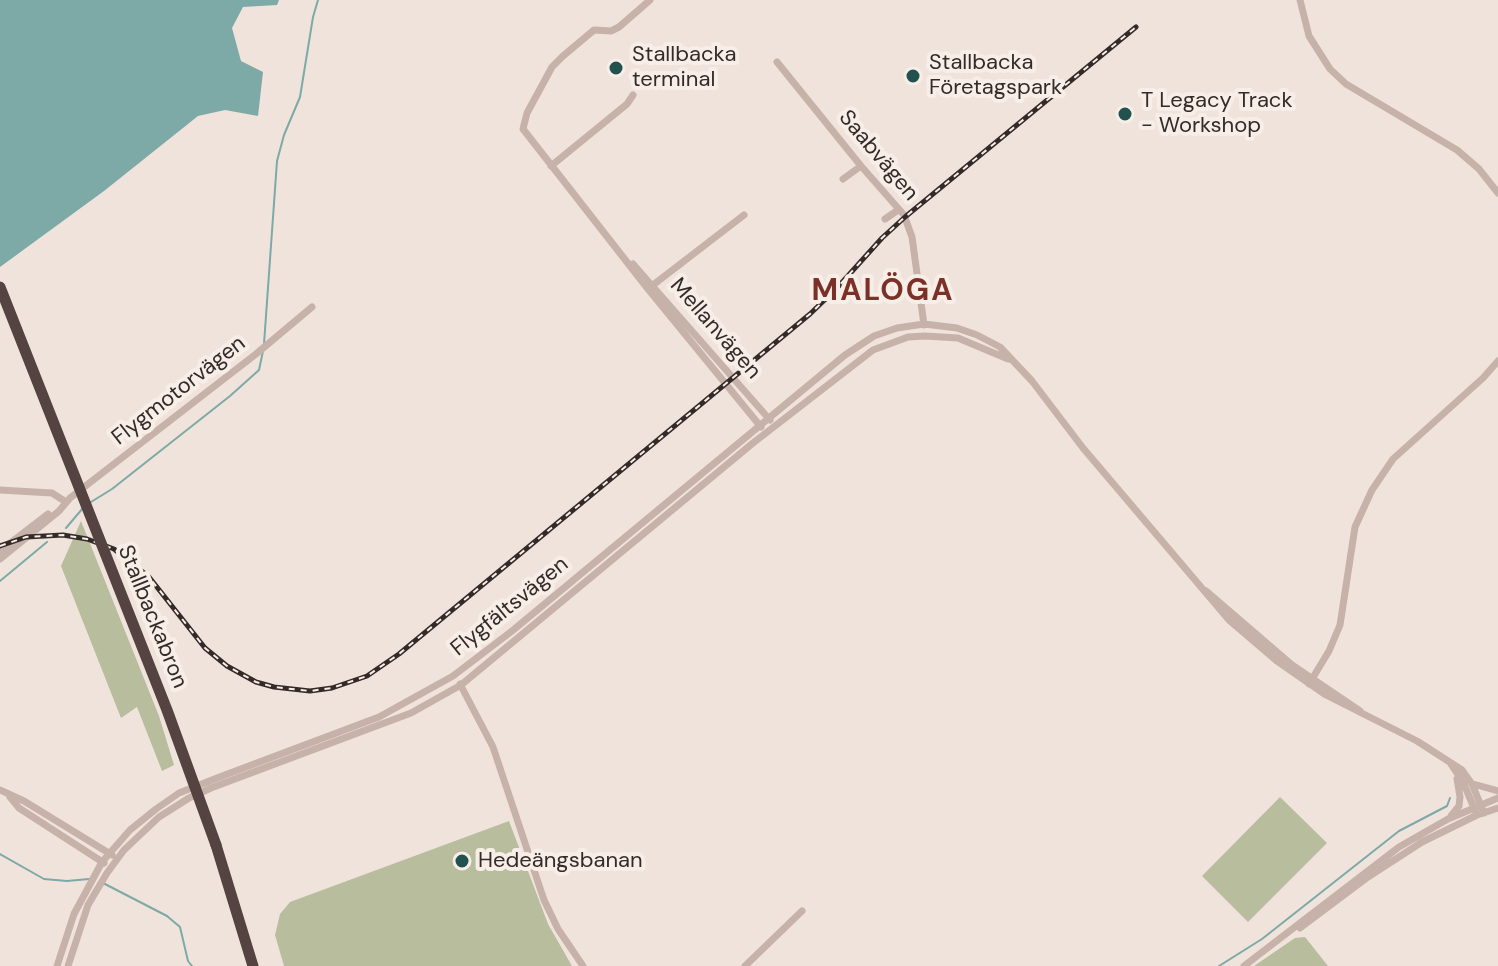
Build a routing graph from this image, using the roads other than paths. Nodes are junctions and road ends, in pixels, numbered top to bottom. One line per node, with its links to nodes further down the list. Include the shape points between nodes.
1 (650, 0): 5 (street, Mellanvägen, via 611,31 594,30 549,73 523,126)
2 (1300, 0): 8 (street, via 1309,36 1330,69 1346,84 1457,150)
3 (777, 62): 6 (street, Saabvägen)
4 (633, 95): 5 (street)
5 (551, 166): 13 (street, Mellanvägen)
6 (861, 166): 7 (street); 9 (street, Saabvägen)
7 (843, 179)
8 (1498, 193)
9 (898, 210): 11 (street); 15 (street, Saabvägen, via 912,237)
10 (744, 215): 13 (street)
11 (885, 219)
12 (0, 287): 47 (highway, Stallbackabron, bridge, via 167,710)
13 (650, 287): 19 (street, Mellanvägen); 20 (street, Mellanvägen)
14 (312, 307): 24 (street, Flygmotorvägen)
15 (924, 324): 16 (street, Saabvägen); 17 (street, Flygfältsvägen, via 977,335 1000,347); 19 (street, Flygfältsvägen, via 897,328 858,346)
16 (925, 336): 17 (street, Flygfältsvägen, via 958,338); 21 (street, Flygfältsvägen, via 873,350)
17 (1011, 361): 28 (street, Flygfältsvägen, via 1201,587)
18 (1498, 361): 28 (street, via 1393,459 1372,490 1355,527 1340,625)
19 (768, 419): 20 (street, Flygfältsvägen); 21 (street, Mellanvägen)
20 (759, 425): 22 (street, Mellanvägen); 27 (street, Flygfältsvägen)
21 (774, 427): 22 (street, Flygfältsvägen)
22 (765, 434): 29 (street, Flygfältsvägen)
23 (0, 490): 24 (street, via 52,493)
24 (66, 502): 25 (street, Flygmotorvägen); 26 (street, Flygmotorvägen)
25 (0, 551)
26 (0, 559)
27 (453, 676): 29 (street); 39 (street, Flygfältsvägen, via 379,717 179,793 141,820)
28 (1311, 682): 30 (street, Flygfältsvägen)
29 (461, 685): 40 (street, Flygfältsvägen, via 411,713 189,798 148,826); 48 (street, via 493,747 544,900)
30 (1452, 766): 31 (street, Flygfältsvägen); 37 (street, Flygfältsvägen); 38 (street, via 1460,797)
31 (1472, 784): 33 (street); 37 (street, Flygfältsvägen)
32 (0, 790): 34 (street)
33 (1498, 791)
34 (9, 795): 39 (street); 41 (street, via 19,808)
35 (1495, 799): 37 (street)
36 (1498, 808): 37 (street)
37 (1479, 810): 38 (street); 44 (street, via 1368,877)
38 (1448, 819): 44 (street, via 1399,847)
39 (109, 853): 40 (street); 41 (street, Flygfältsvägen)
40 (118, 859): 42 (street, Flygfältsvägen)
41 (102, 862): 42 (street); 45 (street, Flygfältsvägen, via 67,930)
42 (109, 870): 46 (street, Flygfältsvägen, via 79,927)
43 (802, 911): 49 (street)
44 (1264, 951): 50 (street)
45 (57, 966)
46 (68, 966)
47 (253, 966)
48 (583, 966)
49 (745, 966)
50 (1244, 966)

